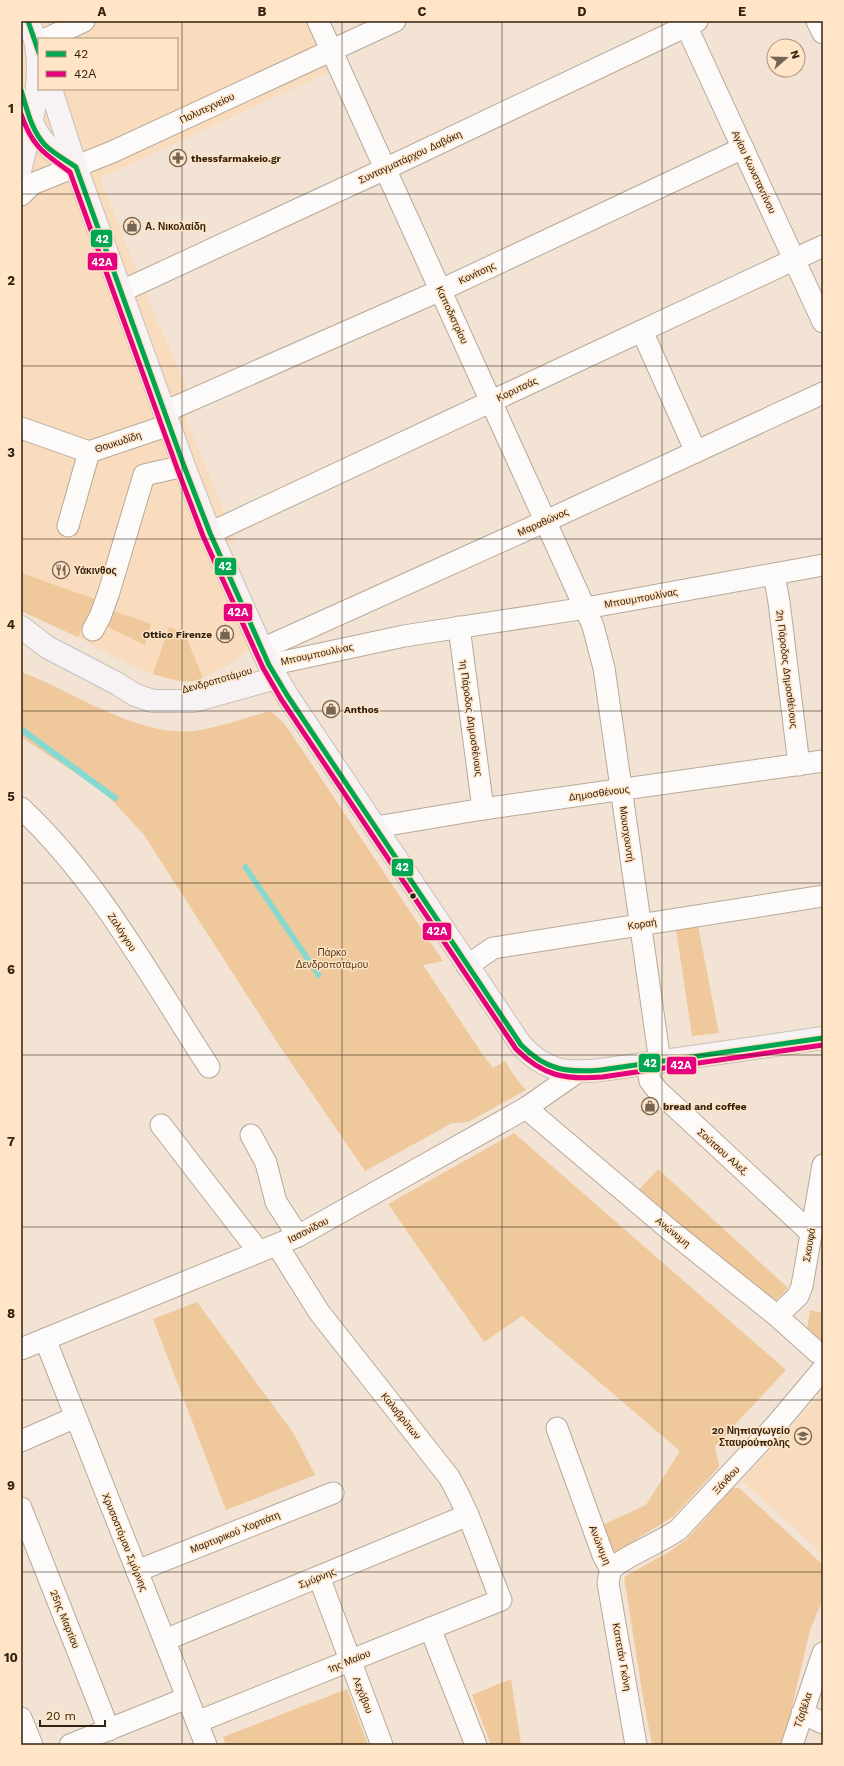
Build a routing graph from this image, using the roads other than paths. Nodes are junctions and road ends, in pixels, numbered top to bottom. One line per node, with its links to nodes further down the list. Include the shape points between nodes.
1 (28, 21): 9 (main road)
2 (84, 21): 8 (street)
3 (318, 21): 10 (street, Καποδιστρίου)
4 (395, 21): 10 (street, Πολυτεχνείου)
5 (817, 21): 7 (street)
6 (689, 23): 15 (street, Αγίου Κωνσταντίνου); 18 (street, Συνταγματάρχου Δαβάκη)
7 (823, 33)
8 (53, 38)
9 (38, 41)
10 (331, 50): 17 (street, Πολυτεχνείου); 18 (street, Καποδιστρίου)
11 (38, 74): 14 (main road)
12 (21, 90): 14 (main road)
13 (50, 90): 17 (main road)
14 (32, 122): 16 (main road); 17 (main road, via 44,144)
15 (743, 148): 21 (street, Αγίου Κωνσταντίνου); 22 (street, Κονίτσης)
16 (21, 167)
17 (76, 167): 19 (street, Πολυτεχνείου, via 32,184); 23 (main road)
18 (385, 169): 22 (street, Καποδιστρίου); 23 (street, Συνταγματάρχου Δαβάκη)
19 (21, 195)
20 (823, 246): 21 (street, Κορυτσάς)
21 (794, 260): 24 (street, Αγίου Κωνσταντίνου); 25 (street, Κορυτσάς)
22 (441, 290): 27 (street, Καποδιστρίου); 28 (street, Κονίτσης)
23 (122, 291): 28 (main road)
24 (823, 322)
25 (642, 331): 27 (street, Κορυτσάς); 31 (street)
26 (823, 393): 31 (street, Μαραθώνος)
27 (491, 401): 33 (street, Καποδιστρίου); 35 (street, Κορυτσάς)
28 (166, 419): 30 (street, Θουκυδίδη); 32 (main road)
29 (21, 428): 30 (street, Θουκυδίδη)
30 (90, 452): 34 (street)
31 (696, 452): 33 (street, Μαραθώνος)
32 (184, 466): 35 (main road); 41 (street, via 144,474 109,592)
33 (546, 521): 38 (street, Καποδιστρίου); 44 (street, Μαραθώνος)
34 (68, 526)
35 (210, 533): 44 (main road)
36 (823, 565): 37 (street, Μπουμπουλίνας)
37 (774, 574): 38 (street, Μπουμπουλίνας); 46 (street, 2η Πάροδος Δημοσθένους)
38 (586, 608): 40 (street, Μπουμπουλίνας); 47 (street, Μουσχουντή, via 604,668)
39 (21, 627): 43 (main road, Δενδροποτάμου)
40 (459, 627): 44 (street, Μπουμπουλίνας, via 407,643); 49 (street, 1η Πάροδος Δημοσθένους)
41 (93, 630)
42 (21, 642): 43 (main road, Δενδροποτάμου)
43 (47, 647): 44 (main road, Δενδροποτάμου, via 143,699 163,702 186,702 212,697)
44 (269, 664): 50 (main road)
45 (823, 761): 46 (street, Δημοσθένους)
46 (800, 765): 47 (street, Δημοσθένους)
47 (621, 790): 49 (street, Δημοσθένους); 52 (street, Μουσχουντή)
48 (21, 808): 56 (street, Ζαλόγγου, via 62,851 94,891)
49 (483, 809): 50 (street, Δημοσθένους)
50 (376, 827): 53 (main road)
51 (823, 896): 52 (street, Κοραή)
52 (640, 924): 53 (street, Κοραή, via 493,948); 55 (street, Μουσχουντή)
53 (467, 966): 57 (main road, via 528,1053 546,1065)
54 (823, 1038): 55 (main road)
55 (654, 1062): 57 (main road); 62 (street, Σούτσου Αλεξ., via 650,1080 658,1091)
56 (209, 1067)
57 (576, 1072): 58 (street, Ιασονίδου)
58 (526, 1108): 63 (street, Ιασονίδου); 65 (street, Ανώνυμη, via 671,1231)
59 (161, 1125): 64 (street, Καλαβρύτων)
60 (251, 1135): 63 (street, via 267,1166 276,1202)
61 (823, 1165): 62 (street, Σκουφά)
62 (811, 1233): 65 (street, Σκουφά, via 798,1296)
63 (298, 1236): 64 (street, Ιασονίδου)
64 (268, 1249): 66 (street, Ιασονίδου); 75 (street, Καλαβρύτων, via 449,1477)
65 (777, 1316): 68 (street, Ανώνυμη, via 817,1352)
66 (45, 1340): 67 (street, Ιασονίδου); 70 (street, Χρυσοστόμου Σμύρνης)
67 (21, 1349)
68 (823, 1354)
69 (823, 1369): 76 (street, Ξάνθου, via 775,1426 679,1529)
70 (76, 1418): 72 (street); 77 (street, Χρυσοστόμου Σμύρνης)
71 (557, 1428): 76 (street, Ανώνυμη, via 603,1555)
72 (21, 1441)
73 (334, 1493): 77 (street, Μαρτυρικού Χορτιάτη)
74 (21, 1508): 89 (street, 25ης Μαρτίου)
75 (468, 1515): 78 (street, Σμύρνης); 79 (street, Καλαβρύτων)
76 (612, 1570): 95 (street, Καπετάν Γκόνη, via 608,1583)
77 (137, 1571): 81 (street, Χρυσοστόμου Σμύρνης)
78 (319, 1577): 81 (street, Σμύρνης); 83 (street, Λεχόβου)
79 (501, 1600): 80 (street, 1ης Μαϊου)
80 (430, 1628): 83 (street, 1ης Μαϊου); 94 (street)
81 (165, 1640): 84 (street, Χρυσοστόμου Σμύρνης)
82 (823, 1653): 85 (street, Τζαβέλα)
83 (350, 1661): 87 (street, 1ης Μαϊου); 93 (street, Λεχόβου)
84 (187, 1698): 87 (street, Χρυσοστόμου Σμύρνης); 89 (street)
85 (802, 1713): 88 (street); 96 (street, Τζαβέλα)
86 (21, 1718): 90 (street)
87 (197, 1722): 92 (street, Χρυσοστόμου Σμύρνης)
88 (823, 1723)
89 (108, 1730): 91 (street)
90 (32, 1745)
91 (70, 1745)
92 (206, 1745)
93 (382, 1745)
94 (476, 1745)
95 (636, 1745)
96 (792, 1745)

